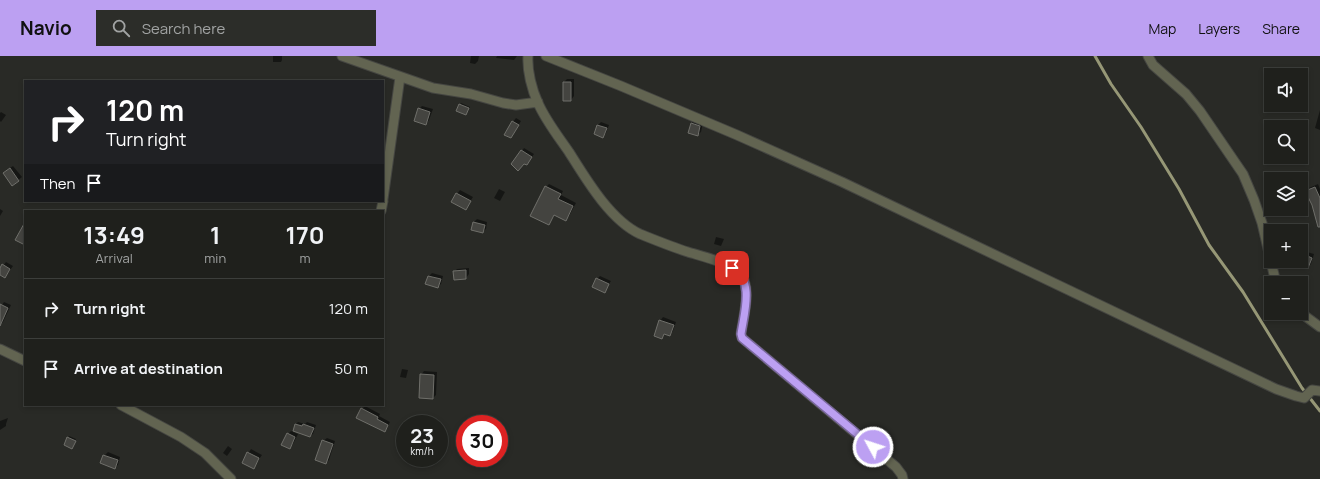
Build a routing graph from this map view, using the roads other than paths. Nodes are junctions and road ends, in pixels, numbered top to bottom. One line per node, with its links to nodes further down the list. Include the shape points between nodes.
1 (342, 56): 5 (street)
2 (528, 56): 6 (street)
3 (546, 56): 13 (street, via 737,135 828,176 1276,389 1304,398)
4 (1148, 56): 8 (street, via 1153,65 1186,94 1200,111 1243,174 1262,223)
5 (400, 77): 6 (street, via 433,88 471,94 516,106); 7 (street)
6 (538, 102): 16 (street, via 546,119 597,194 622,222 640,234 712,259 739,272 747,293 742,338 896,466)
7 (384, 193)
8 (1274, 276)
9 (1308, 318): 10 (street)
10 (1320, 326)
11 (0, 349): 12 (street)
12 (24, 361)
13 (1316, 390)
14 (123, 406): 15 (street, via 205,453)
15 (231, 479)
16 (903, 479)

